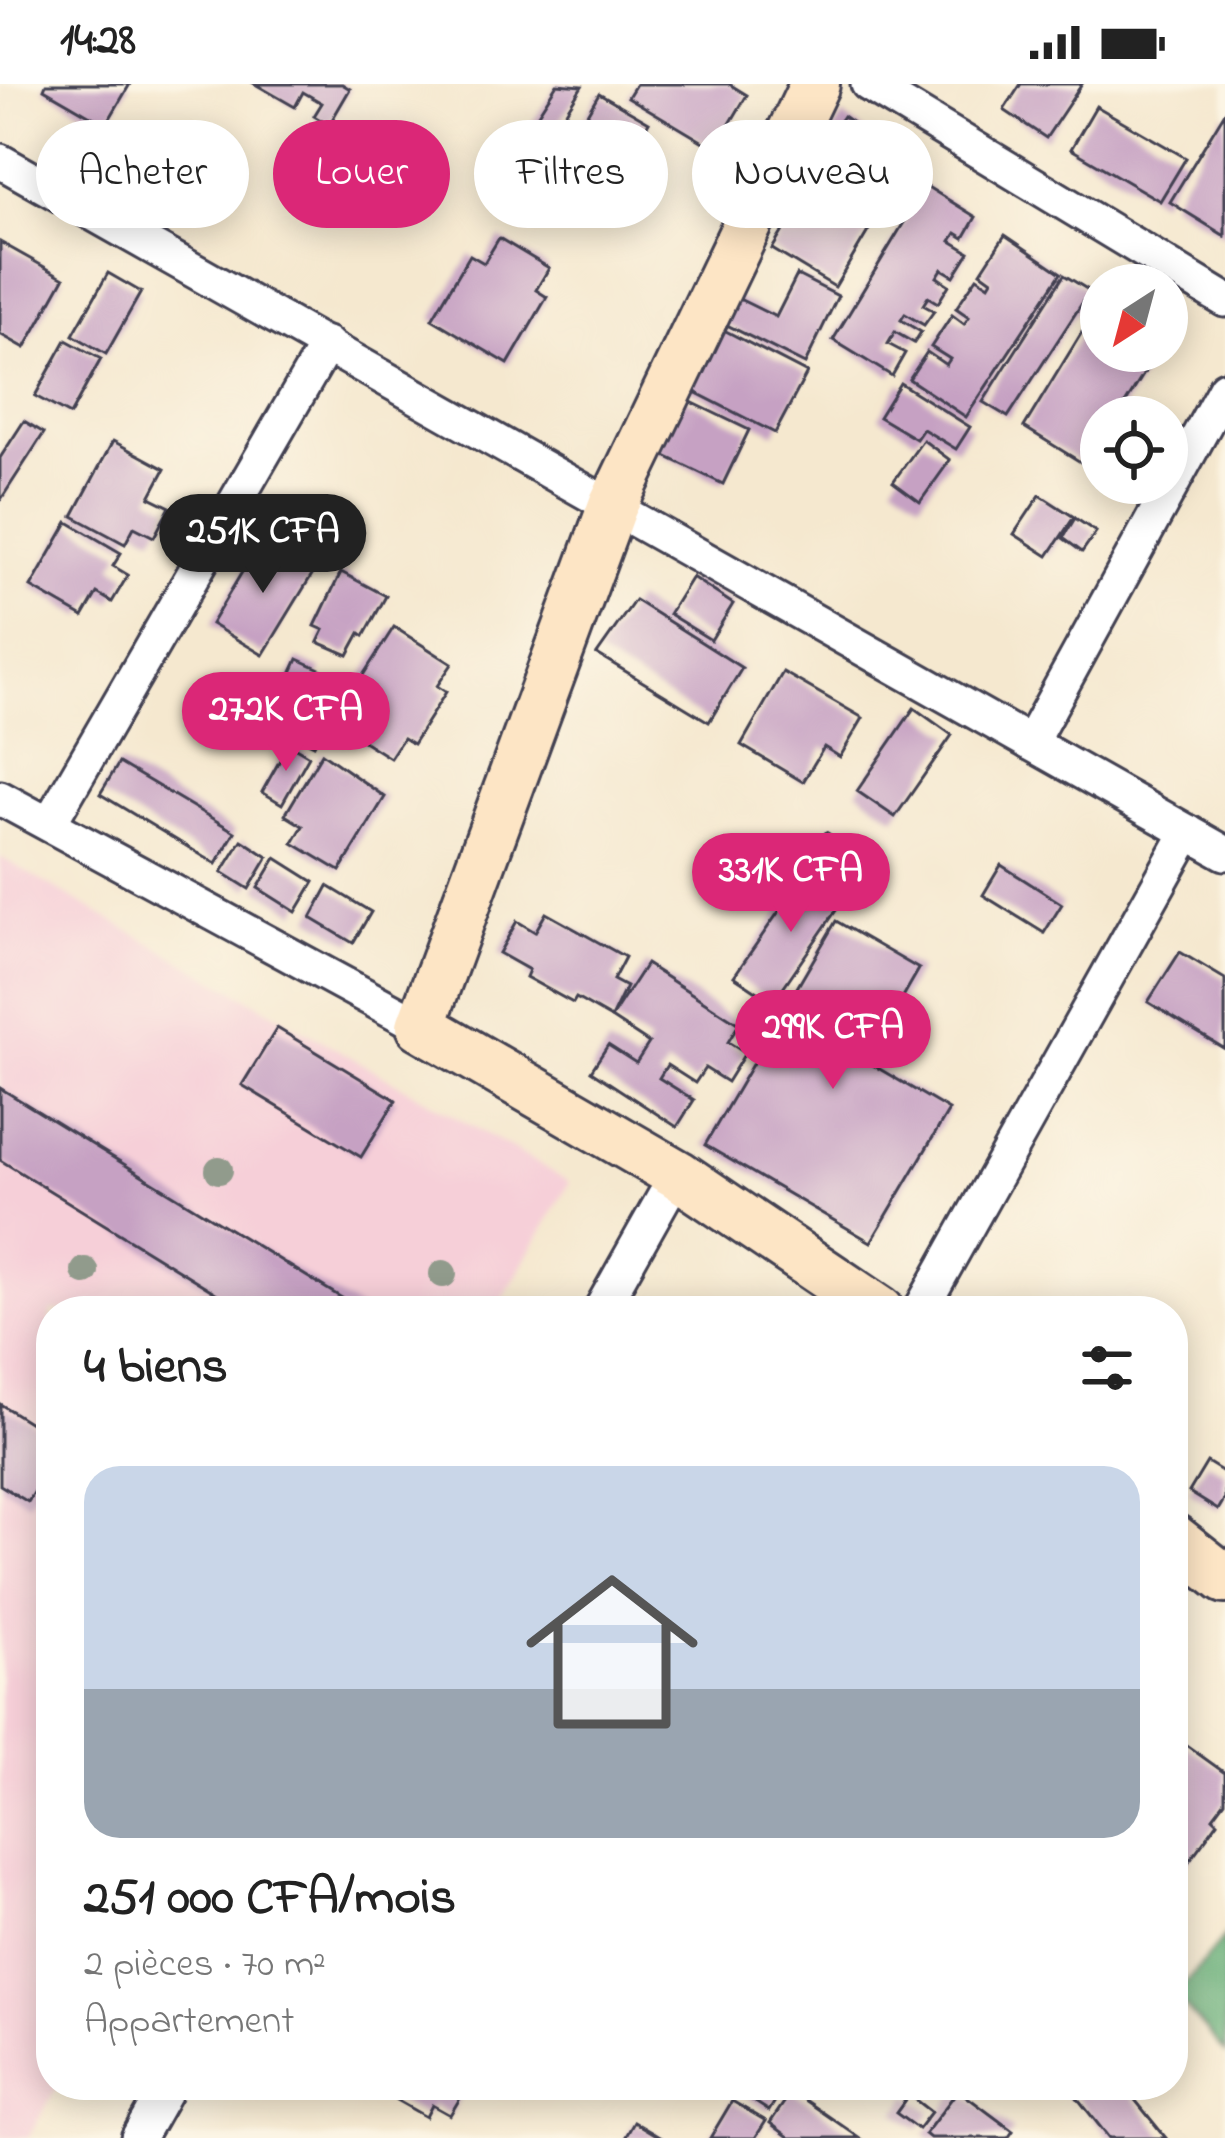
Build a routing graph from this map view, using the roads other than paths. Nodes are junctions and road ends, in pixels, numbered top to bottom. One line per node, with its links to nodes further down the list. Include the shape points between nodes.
1 (815, 84): 7 (street)
2 (868, 84): 4 (street)
3 (0, 161): 5 (street)
4 (1225, 300)
5 (327, 344): 7 (street); 10 (street)
6 (1225, 388): 8 (street)
7 (613, 505): 8 (street); 13 (street)
8 (1030, 743): 11 (street)
9 (0, 797): 10 (street)
10 (49, 824): 13 (street)
11 (1188, 832): 12 (street); 17 (street)
12 (1225, 853)
13 (421, 1026): 14 (street)
14 (677, 1174): 15 (street); 16 (street)
15 (608, 1296)
16 (858, 1296)
17 (928, 1296)
18 (1188, 1550): 19 (street)
19 (1225, 1579)
20 (160, 2100): 21 (street)
21 (138, 2138)

